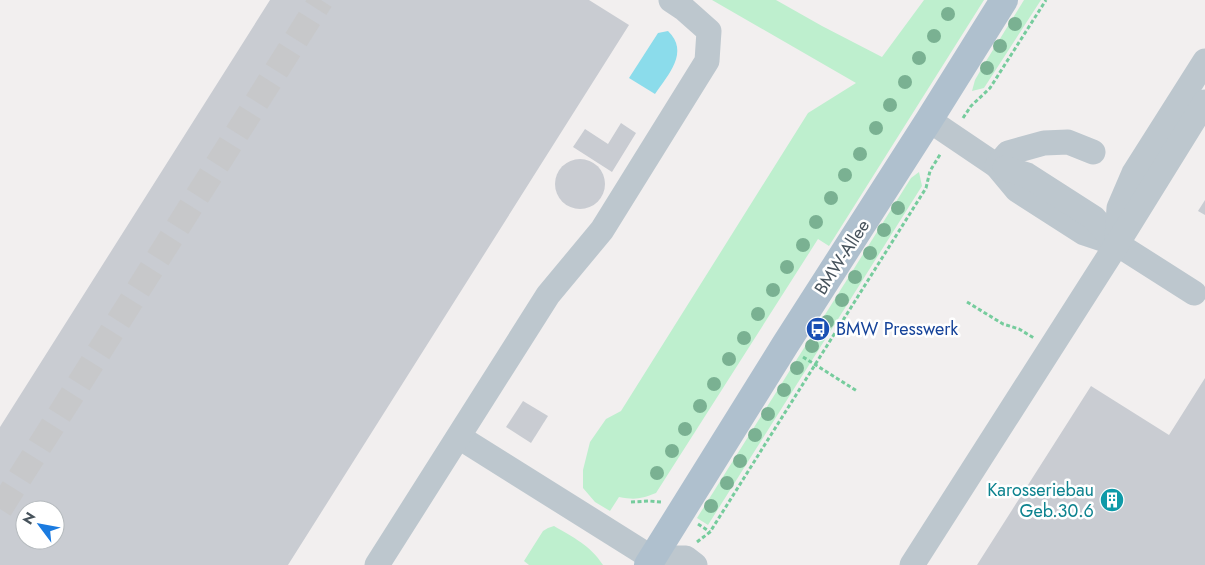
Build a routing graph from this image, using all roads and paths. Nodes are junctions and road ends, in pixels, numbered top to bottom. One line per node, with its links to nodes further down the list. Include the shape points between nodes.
1 (671, 0): 17 (street, via 709,31 707,62 602,230 548,296)
2 (1004, 0): 6 (main road, BMW-Allee)
3 (1046, 0): 7 (path, via 990,88 971,106)
4 (1205, 61): 10 (street, via 1134,173 1120,208)
5 (1205, 102): 10 (street)
6 (929, 120): 7 (street); 13 (main road, BMW-Allee)
7 (952, 135): 9 (street); 15 (path, via 930,172 926,188)
8 (1093, 152): 9 (street, via 1068,142 1044,143 1008,153)
9 (997, 166): 10 (street, via 1017,190 1084,233)
10 (1117, 244): 11 (street); 14 (street)
11 (1194, 293)
12 (967, 302): 14 (path)
13 (785, 345): 15 (path); 19 (main road, BMW-Allee)
14 (1050, 349): 21 (street)
15 (815, 365): 16 (path); 18 (path, via 710,532 696,543)
16 (858, 391)
17 (459, 437): 19 (street); 20 (street)
18 (690, 561): 19 (street)
19 (652, 562)
20 (377, 565)
21 (912, 565)

